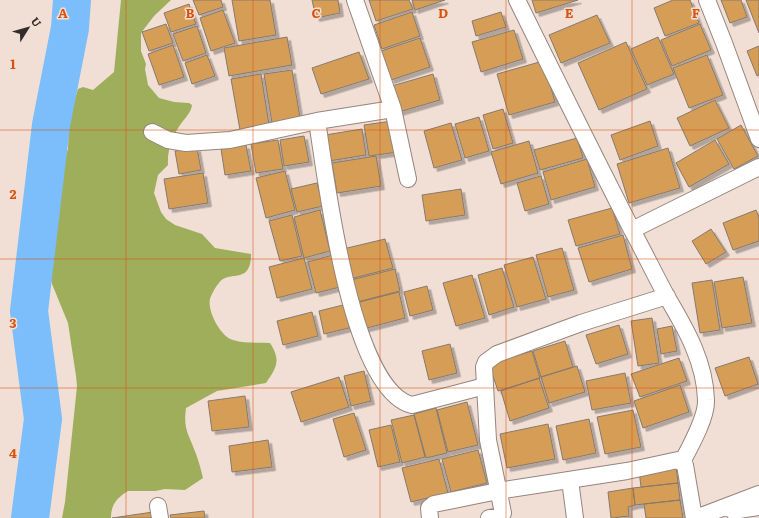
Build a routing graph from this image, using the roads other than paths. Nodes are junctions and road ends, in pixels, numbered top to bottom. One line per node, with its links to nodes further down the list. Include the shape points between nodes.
1 (355, 0): 4 (street)
2 (517, 0): 10 (street)
3 (707, 0): 7 (street)
4 (393, 109): 5 (street); 9 (street)
5 (317, 121): 6 (street, via 230,140 186,143 168,140); 12 (street, via 336,247 358,328 377,372 396,396 404,403 412,405)
6 (152, 132)
7 (759, 139)
8 (759, 167): 10 (street)
9 (408, 179)
10 (632, 230): 11 (street)
11 (667, 296): 12 (street, via 581,323 497,354 486,362 484,367); 13 (street, via 690,335 704,378 706,402 702,418)
12 (485, 386): 15 (street, via 488,440)
13 (682, 462): 14 (street, via 678,460); 18 (street)
14 (570, 480): 15 (street); 21 (street)
15 (498, 490): 19 (street, via 434,504 429,508); 20 (street, via 502,514)
16 (759, 494): 18 (street)
17 (759, 507): 18 (street)
18 (699, 517)
19 (430, 518)
20 (489, 518)
21 (574, 518)

